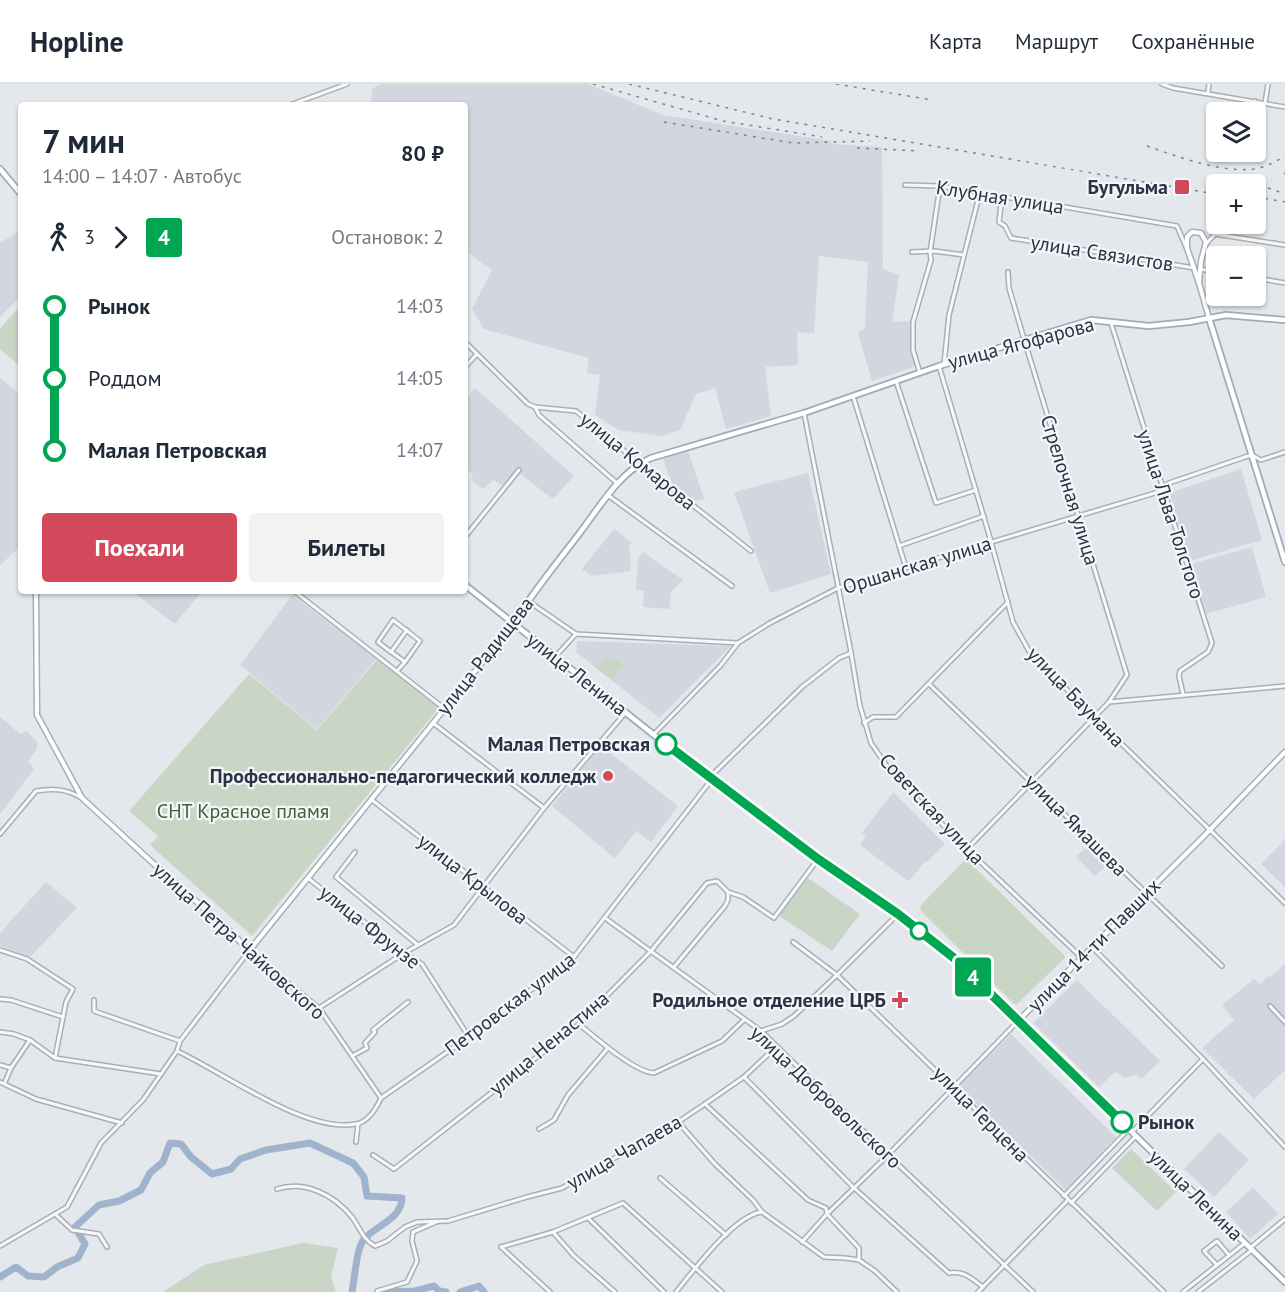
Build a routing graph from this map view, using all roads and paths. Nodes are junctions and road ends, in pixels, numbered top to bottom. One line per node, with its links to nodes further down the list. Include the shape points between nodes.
1 (348, 84): 7 (street)
2 (1162, 84): 5 (street)
3 (1209, 84): 5 (street)
4 (1268, 84): 9 (street)
5 (1208, 92): 6 (street)
6 (1254, 101): 8 (street)
7 (298, 102)
8 (1260, 102)
9 (1265, 102)
10 (1266, 103): 11 (street)
11 (1285, 108)
12 (0, 169): 15 (main road)
13 (905, 185): 14 (street, Клубная улица)
14 (940, 186): 16 (street, Клубная улица); 22 (street)
15 (18, 190)
16 (980, 192): 17 (street, Клубная улица); 23 (street)
17 (1002, 196): 20 (street, Клубная улица, via 1177,226); 24 (street, улица Связистов, via 999,222 1011,238)
18 (1206, 244): 19 (street, via 1215,234); 20 (street, via 1202,234 1192,232); 25 (street)
19 (1285, 245)
20 (1186, 248): 24 (street)
21 (912, 252): 22 (street)
22 (930, 252): 23 (street); 39 (street, via 913,322 913,350)
23 (964, 255): 38 (street)
24 (1194, 268): 29 (street)
25 (1200, 269): 26 (street); 29 (street)
26 (1206, 270)
27 (1008, 273): 34 (street, Стрелочная улица)
28 (1266, 280): 30 (street)
29 (1199, 283): 31 (street)
30 (1285, 283)
31 (1209, 318): 32 (main road, улица Ягофарова, via 1233,315); 33 (main road, улица Ягофарова, via 1149,326); 46 (main road)
32 (1285, 320)
33 (1111, 321): 34 (main road, улица Ягофарова, via 1091,320); 50 (street, улица Льва Толстого)
34 (1024, 339): 38 (main road, улица Ягофарова); 54 (street, Стрелочная улица)
35 (468, 345): 36 (street)
36 (477, 354): 37 (street); 42 (street)
37 (468, 364)
38 (941, 365): 39 (main road, улица Ягофарова); 51 (street, улица Баумана)
39 (920, 373): 40 (main road, улица Ягофарова)
40 (896, 381): 41 (main road, улица Ягофарова); 51 (street, via 936,503)
41 (853, 396): 43 (main road, улица Ягофарова); 57 (street)
42 (535, 407): 47 (street, улица Комарова, via 576,411); 49 (street, via 538,415)
43 (804, 413): 44 (main road, улица Ягофарова); 63 (street, Советская улица)
44 (765, 425): 47 (main road, улица Радищева)
45 (1285, 452): 46 (street, Оршанская улица, via 1261,460)
46 (1252, 455): 50 (street, Оршанская улица); 59 (main road)
47 (639, 463): 49 (main road, улица Радищева); 58 (street, улица Комарова)
48 (519, 470): 55 (street)
49 (618, 484): 52 (main road, улица Радищева)
50 (1163, 488): 54 (street, Оршанская улица); 79 (street, улица Льва Толстого, via 1212,643 1208,652 1180,671)
51 (976, 490): 53 (street, улица Баумана)
52 (609, 496): 61 (street); 66 (main road, улица Радищева)
53 (984, 516): 56 (street, улица Баумана); 57 (street)
54 (1077, 516): 56 (street, Оршанская улица); 80 (street, Стрелочная улица, via 1127,675)
55 (468, 533)
56 (992, 543): 60 (street, Оршанская улица); 67 (street, улица Баумана)
57 (899, 546): 60 (street)
58 (751, 551)
59 (1285, 562)
60 (906, 568): 63 (street, Оршанская улица)
61 (732, 586)
62 (468, 587): 68 (main road, улица Ленина)
63 (838, 588): 71 (street, Оршанская улица); 73 (street, Советская улица)
64 (36, 594): 90 (street, улица Петра Чайковского, via 37,715)
65 (298, 594): 76 (street)
66 (528, 601): 68 (main road, улица Радищева); 70 (street)
67 (1008, 602): 77 (street); 83 (street, улица Баумана, via 1013,622 1029,651)
68 (513, 624): 74 (main road, улица Ленина); 81 (street, улица Радищева)
69 (407, 630): 72 (street); 72 (street, via 393,620 378,642); 75 (street, via 420,641)
70 (576, 634): 71 (street); 74 (street)
71 (738, 643): 86 (street, Оршанская улица)
72 (391, 652): 75 (street)
73 (851, 653): 85 (street, Советская улица); 88 (street, Петровская улица, via 838,658 802,687)
74 (555, 657): 82 (main road, улица Ленина)
75 (405, 662): 76 (street)
76 (397, 671): 81 (street)
77 (929, 684): 85 (street, via 896,717 873,717); 89 (street, улица Ямашева)
78 (1285, 686): 79 (street)
79 (1183, 694): 80 (street)
80 (1110, 702): 83 (street, Стрелочная улица)
81 (445, 708): 84 (street, улица Радищева)
82 (626, 712): 86 (main road, улица Ленина); 92 (street)
83 (1094, 717): 89 (street, Стрелочная улица); 93 (street, улица Баумана)
84 (433, 723): 91 (street, улица Радищева); 92 (street)
85 (864, 723): 95 (street, Советская улица, via 871,742 893,775)
86 (654, 735): 88 (main road, улица Ленина)
87 (1285, 752): 93 (street, улица 14-ти Павших)
88 (711, 778): 97 (main road, улица Ленина); 104 (street, Петровская улица)
89 (1032, 781): 95 (street, Стрелочная улица); 101 (street, улица Ямашева)
90 (82, 798): 94 (street, улица Петра Чайковского, via 63,789 36,791); 109 (street, улица Петра Чайковского)
91 (372, 800): 98 (street, улица Радищева); 99 (street, улица Крылова)
92 (544, 808): 99 (street)
93 (1209, 831): 101 (street, улица 14-ти Павших); 102 (street, улица Баумана)
94 (0, 834)
95 (967, 849): 113 (street, Советская улица)
96 (355, 852): 106 (street, via 336,877)
97 (818, 859): 100 (street, via 774,918 743,897); 103 (main road, улица Ленина)
98 (309, 879): 109 (street, улица Радищева); 111 (street, улица Фрунзе)
99 (482, 887): 106 (street, via 454,925); 112 (street, улица Крылова)
100 (728, 892): 110 (street, улица Ненастина, via 717,881 703,886); 115 (street, via 725,906)
101 (1145, 894): 107 (street, улица 14-ти Павших); 114 (street, улица Ямашева)
102 (1285, 903)
103 (898, 914): 116 (street); 124 (main road, улица Ленина, via 954,958)
104 (605, 918): 110 (street, улица Добровольского); 112 (street, Петровская улица)
105 (793, 942): 116 (street, улица Герцена)
106 (418, 945): 111 (street)
107 (1092, 947): 113 (street, улица 14-ти Павших); 137 (street)
108 (0, 950): 122 (street, via 27,959 73,989)
109 (249, 951): 121 (street, улица Петра Чайковского); 131 (street)
110 (651, 951): 115 (street, улица Добровольского); 126 (street, улица Ненастина)
111 (404, 953): 121 (street); 129 (street, улица Фрунзе, via 422,964)
112 (574, 957): 129 (street, Петровская улица)
113 (1081, 957): 124 (street, улица 14-ти Павших)
114 (1222, 966)
115 (674, 967): 123 (street, улица Добровольского)
116 (837, 975): 127 (street, via 794,1016); 144 (street, улица Герцена)
117 (0, 999): 122 (street)
118 (94, 1000): 131 (street, via 94,1011)
119 (408, 1002): 135 (street, via 373,1030 365,1043 367,1048)
120 (1270, 1006): 125 (street)
121 (320, 1008): 135 (street, улица Петра Чайковского)
122 (63, 1017): 136 (street)
123 (744, 1020): 127 (street, улица Добровольского); 133 (street, via 722,1041 654,1073 644,1072)
124 (1018, 1021): 144 (street, улица 14-ти Павших); 151 (main road, улица Ленина)
125 (1285, 1022)
126 (579, 1024): 133 (street); 154 (street, улица Ненастина, via 394,1170)
127 (761, 1031): 132 (street, улица Добровольского)
128 (0, 1032): 130 (street)
129 (469, 1037): 145 (street, Петровская улица)
130 (30, 1040): 136 (street); 139 (street)
131 (180, 1041): 134 (street)
132 (777, 1047): 141 (street, улица Чапаева); 155 (street, улица Добровольского)
133 (608, 1048): 150 (street, via 568,1095 554,1120)
134 (177, 1051): 140 (street); 149 (street, via 309,1119 337,1125)
135 (352, 1056): 145 (street, улица Петра Чайковского)
136 (55, 1058): 140 (street)
137 (1203, 1059): 151 (street); 153 (street)
138 (0, 1065): 139 (street)
139 (11, 1068): 143 (street)
140 (161, 1074): 148 (street)
141 (744, 1077): 146 (street, улица Чапаева); 157 (street)
142 (0, 1082): 143 (street)
143 (5, 1083): 148 (street, via 36,1099)
144 (954, 1087): 155 (street, улица 14-ти Павших); 159 (street, улица Герцена)
145 (381, 1098): 149 (street, Петровская улица, via 374,1112)
146 (705, 1104): 147 (street, улица Чапаева); 163 (street, via 808,1200 826,1208)
147 (678, 1122): 161 (street); 166 (street, улица Чапаева, via 562,1188)
148 (122, 1123): 162 (street, via 101,1143 67,1207)
149 (358, 1124): 152 (street)
150 (539, 1129)
151 (1132, 1133): 159 (street); 160 (street); 170 (main road, улица Ленина)
152 (356, 1142)
153 (1285, 1147)
154 (373, 1155)
155 (888, 1155): 157 (street, улица 14-ти Павших); 176 (street, улица Добровольского)
156 (660, 1178): 168 (street)
157 (854, 1187): 163 (street, улица 14-ти Павших); 180 (street, via 948,1273 966,1274)
158 (277, 1189): 166 (street, улица Чапаева, via 300,1187 330,1197 340,1204 367,1242 375,1246 417,1222)
159 (1064, 1196): 160 (street, улица Герцена)
160 (1070, 1202): 176 (street); 190 (street, улица Герцена)
161 (762, 1212): 168 (street, via 745,1218); 169 (street)
162 (55, 1214): 171 (street); 172 (street, via 72,1230 99,1234)
163 (827, 1214): 169 (street, улица 14-ти Павших); 175 (street, via 859,1248)
164 (588, 1218): 167 (street); 178 (street, via 623,1203); 184 (street)
165 (1285, 1219): 173 (street)
166 (438, 1221): 181 (street, via 413,1232 417,1261 407,1282)
167 (553, 1232): 182 (street, via 501,1247); 183 (street)
168 (726, 1235): 178 (street)
169 (802, 1242): 175 (street, via 824,1257)
170 (1245, 1243): 173 (main road, улица Ленина); 174 (street)
171 (0, 1246)
172 (107, 1247)
173 (1251, 1249): 179 (main road, улица Ленина); 192 (street)
174 (1229, 1255): 177 (street); 177 (street, via 1217,1241 1204,1251)
175 (859, 1260): 187 (street)
176 (1004, 1264): 180 (street); 189 (street, улица Добровольского)
177 (1216, 1265): 191 (street)
178 (696, 1267): 185 (street); 186 (street)
179 (1285, 1282)
180 (982, 1287): 188 (street)
181 (377, 1292)
182 (550, 1292)
183 (615, 1292)
184 (664, 1292)
185 (676, 1292)
186 (722, 1292)
187 (897, 1292)
188 (978, 1292)
189 (1033, 1292)
190 (1164, 1292)
191 (1183, 1292)
192 (1198, 1292)

